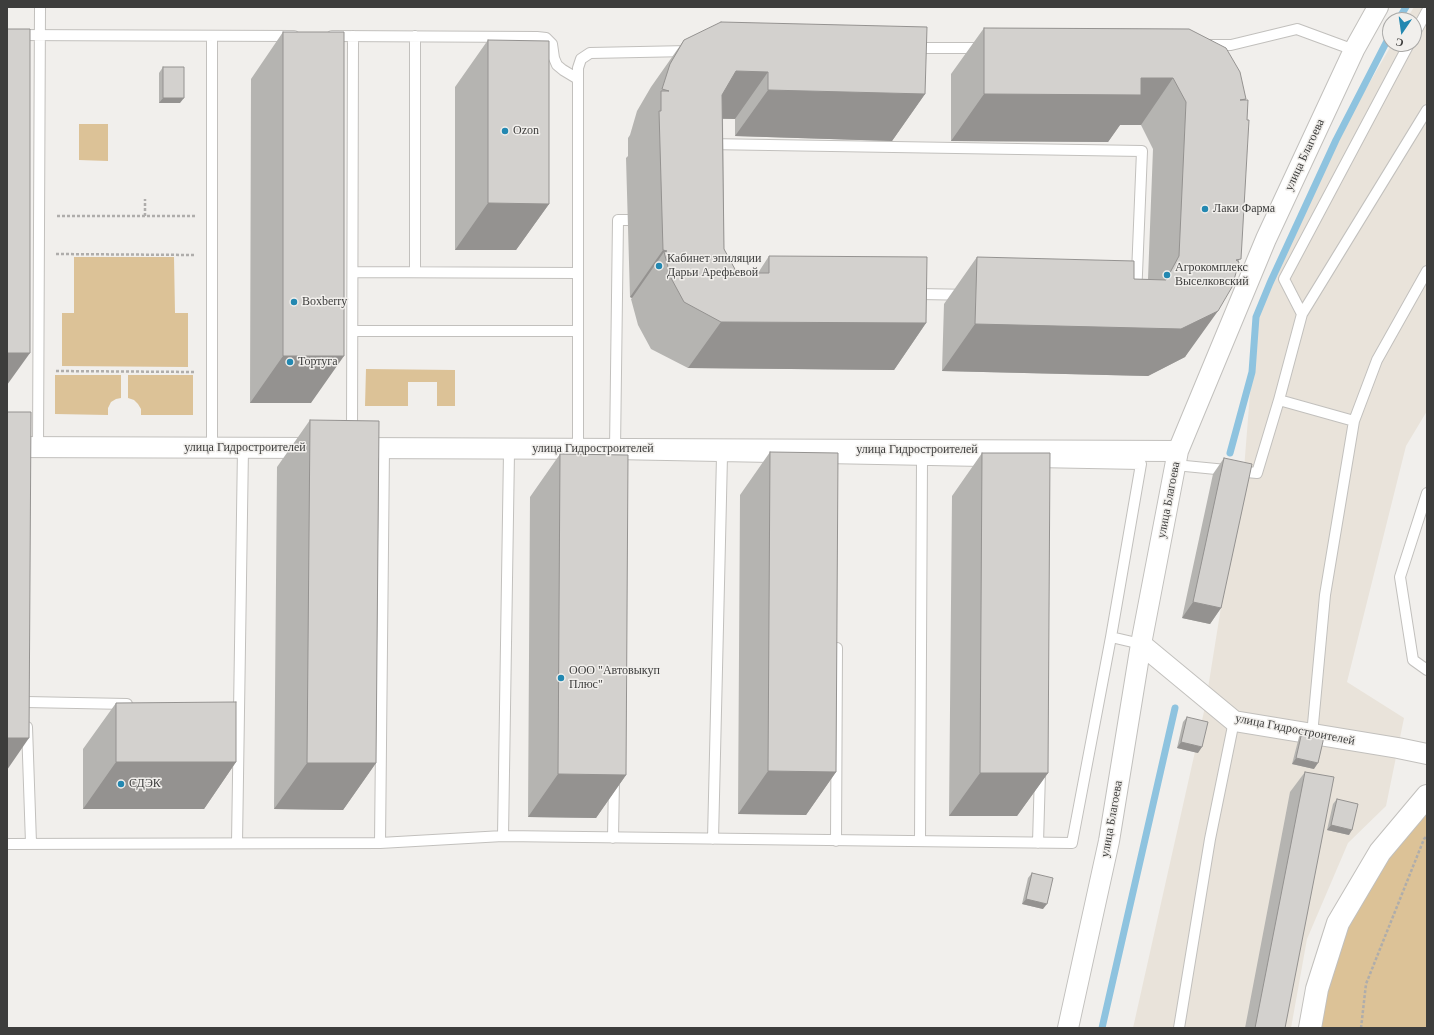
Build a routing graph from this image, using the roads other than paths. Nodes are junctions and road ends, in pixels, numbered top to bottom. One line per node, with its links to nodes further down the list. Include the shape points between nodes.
1 (40, 7): 6 (lane)
2 (1378, 7): 16 (street, улица Благоева)
3 (1427, 11): 4 (lane)
4 (1422, 20)
5 (7, 35): 6 (lane)
6 (40, 35): 7 (lane); 38 (lane, via 39,371)
7 (212, 36): 8 (lane); 34 (lane)
8 (306, 36)
9 (322, 36): 10 (lane)
10 (353, 36): 11 (lane); 26 (lane)
11 (416, 36): 20 (lane, via 546,38 552,44 557,65); 27 (lane)
12 (1231, 44): 13 (lane); 16 (lane, via 1297,29); 19 (lane)
13 (1199, 45)
14 (992, 48): 15 (lane)
15 (904, 49)
16 (1354, 50): 42 (street, улица Благоева, via 1266,239)
17 (698, 51): 20 (lane, via 590,53 581,59)
18 (1405, 52): 29 (lane, via 1284,279)
19 (1230, 58)
20 (578, 79): 28 (lane)
21 (1427, 110): 29 (lane)
22 (628, 220): 40 (lane, via 618,220)
23 (1139, 232): 23 (lane, via 1142,151 707,144 702,218 705,290 1136,298); 24 (lane)
24 (1150, 232)
25 (1427, 271): 33 (lane, via 1377,360)
26 (353, 272): 27 (lane); 30 (lane)
27 (415, 272): 28 (lane)
28 (578, 273): 31 (lane)
29 (1302, 314): 32 (lane)
30 (353, 331): 31 (lane); 36 (lane)
31 (578, 331): 39 (lane)
32 (1278, 400): 33 (lane); 42 (lane, via 1257,473)
33 (1354, 421): 51 (lane, via 1325,595)
34 (212, 447): 35 (street, улица Гидростроителей); 38 (street, улица Гидростроителей)
35 (242, 448): 36 (street, улица Гидростроителей); 61 (lane, via 235,707)
36 (352, 448): 37 (street, улица Гидростроителей)
37 (384, 448): 39 (street, улица Гидростроителей); 62 (lane)
38 (24, 449)
39 (578, 449): 40 (street, улица Гидростроителей)
40 (617, 455): 41 (lane); 42 (street, улица Гидростроителей); 56 (lane, via 509,452)
41 (722, 456): 43 (lane, via 838,462); 58 (lane)
42 (1177, 458): 47 (street, улица Благоева)
43 (922, 460): 45 (lane, via 1048,466 1141,464); 60 (lane)
44 (1427, 493): 48 (lane, via 1400,577 1413,660)
45 (1111, 638): 47 (lane); 63 (lane, via 1072,843)
46 (837, 641): 59 (lane)
47 (1147, 649): 50 (street, улица Гидростроителей); 66 (street, улица Благоева)
48 (1427, 670)
49 (137, 705): 65 (lane, via 27,706)
50 (1234, 721): 51 (street, улица Гидростроителей); 67 (lane, via 1210,839)
51 (1312, 735): 52 (street, улица Гидростроителей)
52 (1427, 754)
53 (1040, 764): 63 (lane)
54 (614, 766): 57 (lane)
55 (1427, 796): 68 (street, via 1380,852 1338,923 1317,989)
56 (503, 836): 57 (lane); 62 (lane)
57 (614, 838): 58 (lane)
58 (713, 839): 59 (lane)
59 (836, 840): 60 (lane)
60 (920, 841): 63 (lane)
61 (237, 843): 62 (lane); 65 (lane)
62 (380, 843)
63 (1038, 843)
64 (7, 844): 65 (lane)
65 (31, 844)
66 (1068, 1028)
67 (1179, 1028)
68 (1310, 1028)

